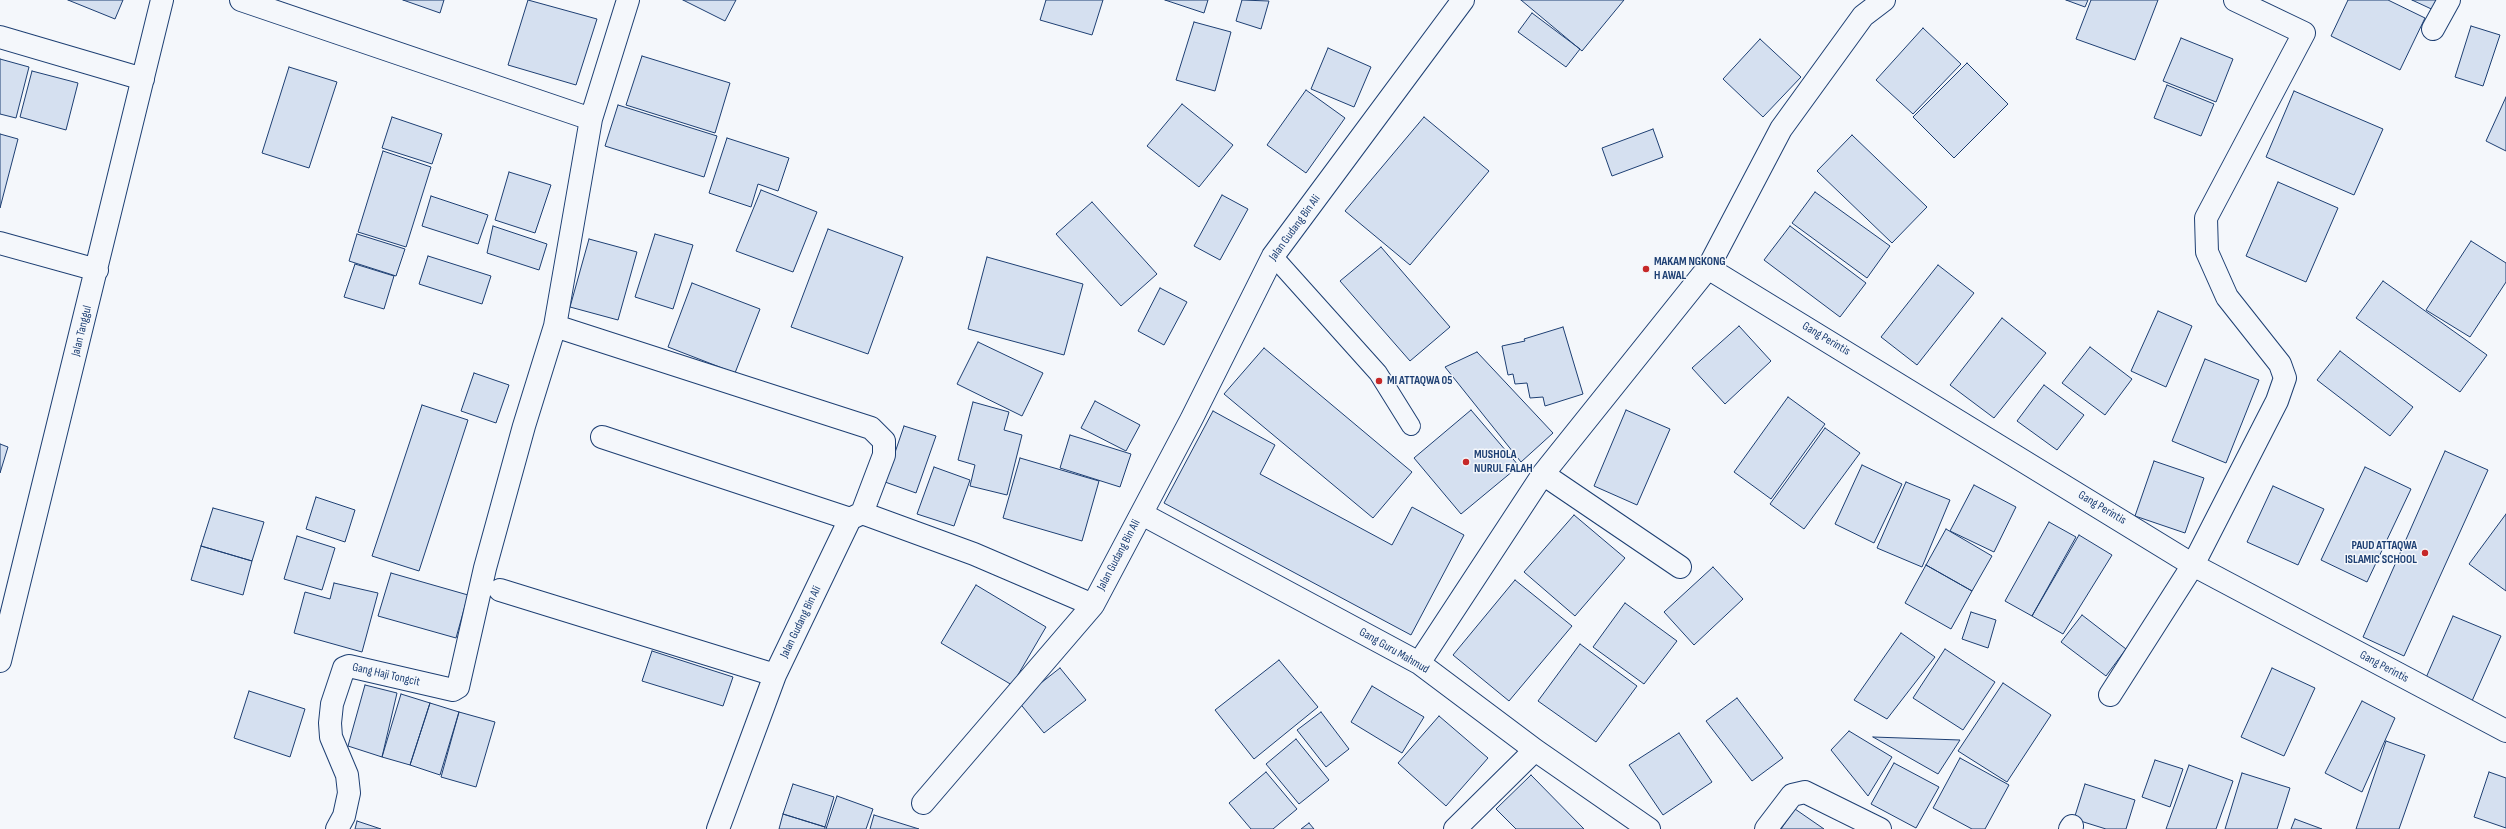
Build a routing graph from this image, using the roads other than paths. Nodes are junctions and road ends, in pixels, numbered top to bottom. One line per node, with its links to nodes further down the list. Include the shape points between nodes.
1 (162, 0): 10 (street, Jalan Tanggul)
2 (241, 0): 11 (street)
3 (628, 0): 11 (street)
4 (1463, 0): 13 (street, Jalan Gudang Bin Ali)
5 (1884, 0): 14 (street, via 1863,16 1781,130)
6 (2235, 0): 22 (street, via 2304,33 2206,218 2207,252 2227,297 2280,364 2285,378 2277,401)
7 (2449, 0): 8 (street)
8 (2433, 29)
9 (0, 37): 10 (street)
10 (143, 79): 15 (street, Jalan Tanggul)
11 (591, 120): 16 (street)
12 (0, 243): 15 (street)
13 (1273, 256): 17 (lane, via 1378,373); 20 (street, Jalan Gudang Bin Ali)
14 (1708, 268): 19 (street); 22 (street, Gang Perintis)
15 (97, 270): 26 (street, Jalan Tanggul)
16 (555, 326): 21 (street, via 871,428 884,441 884,455); 33 (street, Gang Haji Tongcit, via 485,568 460,684 453,690 349,666 344,668 332,704 330,723 331,737 347,775 349,793 344,816)
17 (1411, 426)
18 (602, 437): 21 (street)
19 (1543, 474): 23 (street); 27 (street)
20 (1142, 514): 25 (street, Jalan Gudang Bin Ali); 27 (street, Gang Guru Mahmud)
21 (856, 516): 25 (street, Jalan Gudang Bin Ali, via 974,554); 28 (street, Jalan Gudang Bin Ali)
22 (2193, 565): 29 (street); 30 (street, Gang Perintis)
23 (1680, 568)
24 (500, 590): 28 (street)
25 (1093, 605): 32 (street)
26 (0, 661)
27 (1419, 662): 31 (street, Gang Guru Mahmud)
28 (775, 675): 34 (street, Jalan Gudang Bin Ali)
29 (2110, 695)
30 (2506, 730)
31 (1535, 750): 35 (street); 36 (street, Gang Guru Mahmud)
32 (922, 803)
33 (337, 829)
34 (718, 829)
35 (1455, 829)
36 (1649, 829)
37 (1766, 829): 38 (street, via 1792,795 1805,792)
38 (1880, 829)

